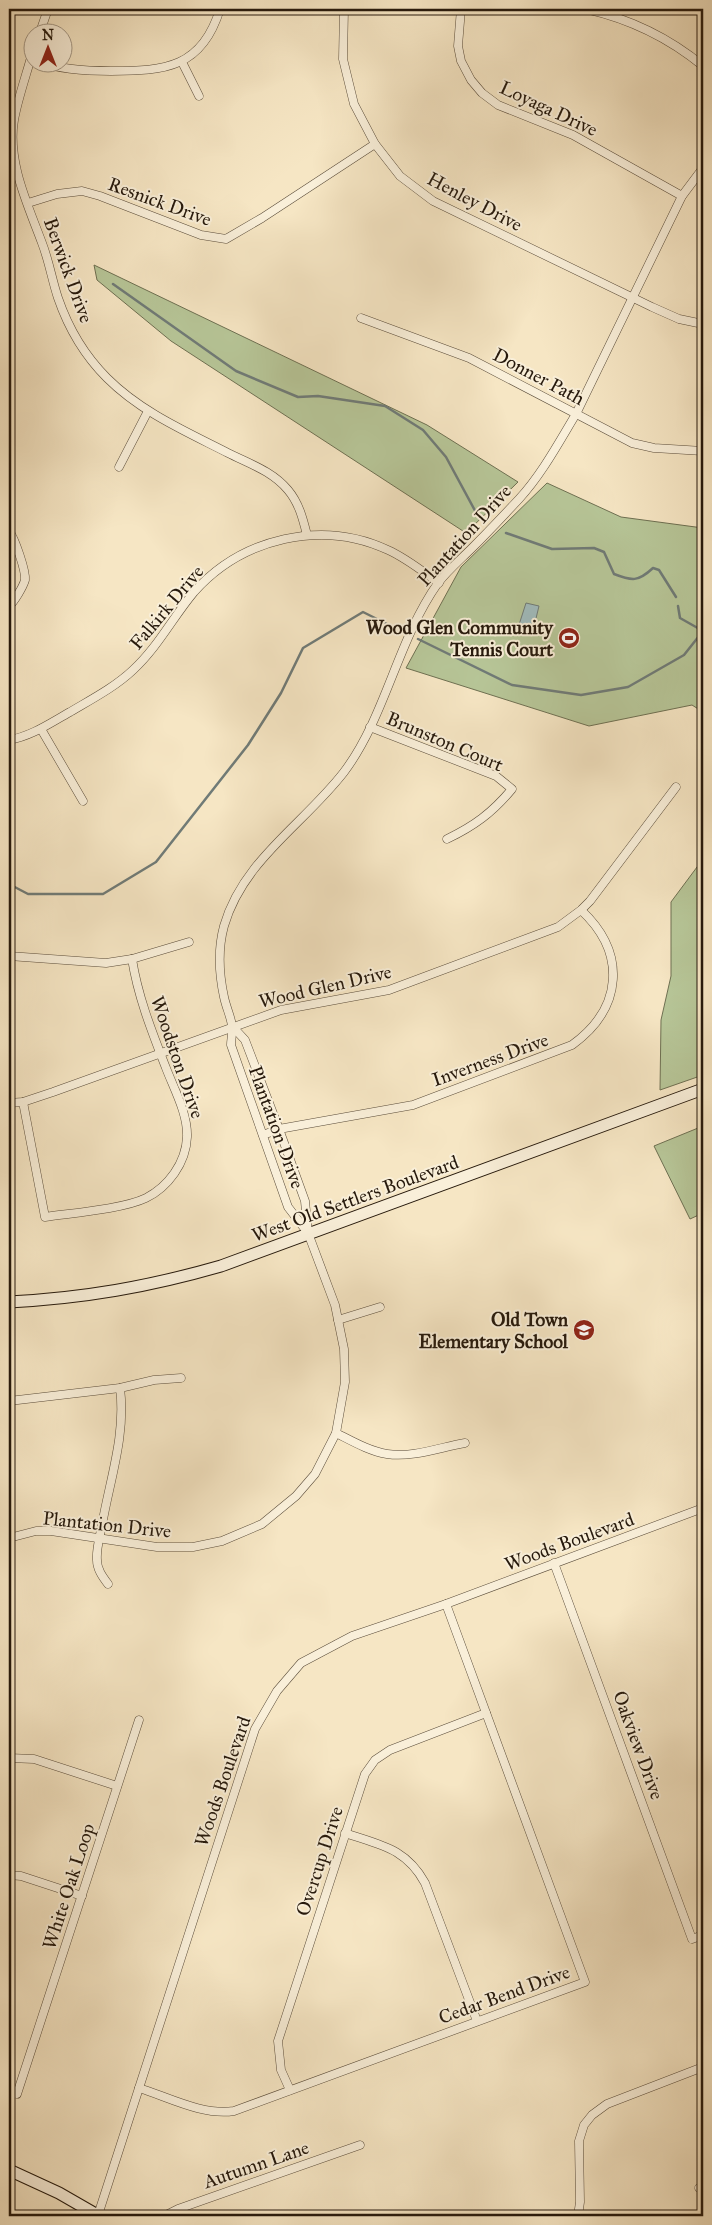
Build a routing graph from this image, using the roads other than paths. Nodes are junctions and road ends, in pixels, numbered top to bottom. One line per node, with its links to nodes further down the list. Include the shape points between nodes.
1 (48, 9): 6 (street)
2 (220, 9): 7 (street, via 205,40)
3 (344, 9): 12 (street, Henley Drive, via 343,59 347,80 358,113)
4 (461, 9): 14 (street, Loyaga Drive, via 458,46 461,61 482,93 498,105 573,135)
5 (586, 9): 8 (street, via 658,34)
6 (43, 22)
7 (182, 62): 9 (street, via 146,71); 11 (street)
8 (703, 66)
9 (72, 68)
10 (29, 72): 15 (street, Berwick Drive, via 17,105 13,140)
11 (199, 96)
12 (375, 144): 15 (street, Resnick Drive, via 226,240 201,235 82,191 56,194); 16 (street, Henley Drive, via 400,176 433,201)
13 (703, 168): 14 (street, Plantation Drive)
14 (682, 196): 16 (street, Plantation Drive)
15 (28, 203): 19 (street, Berwick Drive, via 58,297 77,339 106,376)
16 (632, 298): 18 (street, Henley Drive, via 679,319); 20 (street, Plantation Drive)
17 (361, 318): 20 (street, Donner Path, via 469,358)
18 (703, 324)
19 (148, 411): 22 (street); 24 (street, Berwick Drive, via 279,480 300,510)
20 (576, 414): 21 (street, Donner Path, via 632,443 654,448); 25 (street, Plantation Drive, via 521,496)
21 (703, 451)
22 (119, 466)
23 (9, 531): 26 (street, via 14,537 25,578)
24 (307, 535): 25 (street, Falkirk Drive, via 344,536 374,544 403,558); 29 (street, Falkirk Drive, via 270,542 229,562 194,592 145,657 124,678)
25 (439, 583): 28 (street, Plantation Drive, via 400,653)
26 (12, 594): 27 (street)
27 (9, 606)
28 (370, 727): 33 (street, Brunston Court, via 496,776 512,790 473,827); 38 (street, Plantation Drive, via 343,774 260,861 234,899 224,928 220,966)
29 (41, 729): 30 (street, Falkirk Drive); 32 (street)
30 (9, 740)
31 (676, 787): 34 (street, Wood Glen Drive)
32 (84, 801)
33 (447, 839)
34 (581, 910): 38 (street, Wood Glen Drive, via 542,934 389,990 280,1010); 43 (street, Inverness Drive, via 592,920 608,948 612,980 611,994 601,1018 585,1035 572,1044 413,1105)
35 (189, 942): 37 (street)
36 (9, 956): 37 (street, via 83,963)
37 (132, 959): 39 (street, Woodston Drive, via 142,1004)
38 (232, 1026): 39 (street, Wood Glen Drive); 43 (street, Plantation Drive, via 245,1040); 44 (street, Plantation Drive, via 231,1045)
39 (160, 1053): 41 (street, Wood Glen Drive); 41 (street, Woodston Drive, via 182,1110 187,1139 180,1164 164,1188 145,1199 45,1217)
40 (703, 1089): 45 (main road, West Old Settlers Boulevard)
41 (23, 1102): 42 (street, Wood Glen Drive)
42 (9, 1103)
43 (279, 1129): 44 (street, Inverness Drive); 45 (street, Plantation Drive, via 305,1201)
44 (263, 1135): 45 (street, Plantation Drive, via 288,1206)
45 (308, 1233): 46 (main road, West Old Settlers Boulevard, via 220,1266 146,1286); 48 (street, Plantation Drive)
46 (9, 1302)
47 (380, 1307): 48 (street)
48 (338, 1320): 52 (street, Plantation Drive, via 344,1349 345,1382)
49 (181, 1378): 50 (street)
50 (120, 1388): 51 (street); 56 (street, via 120,1442)
51 (9, 1401)
52 (336, 1433): 53 (street, via 388,1454 406,1454); 56 (street, Plantation Drive, via 306,1486 280,1511 249,1530 222,1541 179,1548)
53 (465, 1443)
54 (703, 1508): 57 (street, Woods Boulevard)
55 (9, 1538): 56 (street, Plantation Drive, via 36,1531)
56 (100, 1538): 58 (street, via 97,1561)
57 (554, 1563): 59 (street, Woods Boulevard); 67 (street, Oakview Drive, via 692,1939)
58 (108, 1584)
59 (446, 1604): 60 (street, Cedar Bend Drive); 70 (street, Woods Boulevard, via 352,1636 301,1663 268,1704 255,1729)
60 (486, 1713): 64 (street, Overcup Drive, via 390,1750 375,1760 363,1780); 68 (street, Cedar Bend Drive, via 585,1982)
61 (139, 1720): 63 (street, White Oak Loop)
62 (9, 1758): 63 (street, via 34,1759)
63 (117, 1786): 66 (street, White Oak Loop)
64 (345, 1833): 68 (street, via 397,1851 419,1872); 71 (street, Overcup Drive, via 278,2041 281,2070)
65 (9, 1875): 66 (street)
66 (82, 1896): 72 (street, White Oak Loop, via 17,2094)
67 (703, 1935)
68 (477, 2021): 71 (street, Cedar Bend Drive)
69 (703, 2067): 77 (street, via 607,2104 592,2115 584,2125 579,2141)
70 (139, 2088): 71 (street, Cedar Bend Drive, via 215,2112 234,2111); 75 (street, Woods Boulevard)
71 (290, 2090)
72 (9, 2092)
73 (360, 2145): 76 (street, Autumn Lane)
74 (9, 2170): 75 (main road, via 59,2193)
75 (98, 2216)
76 (164, 2216)
77 (578, 2216)

